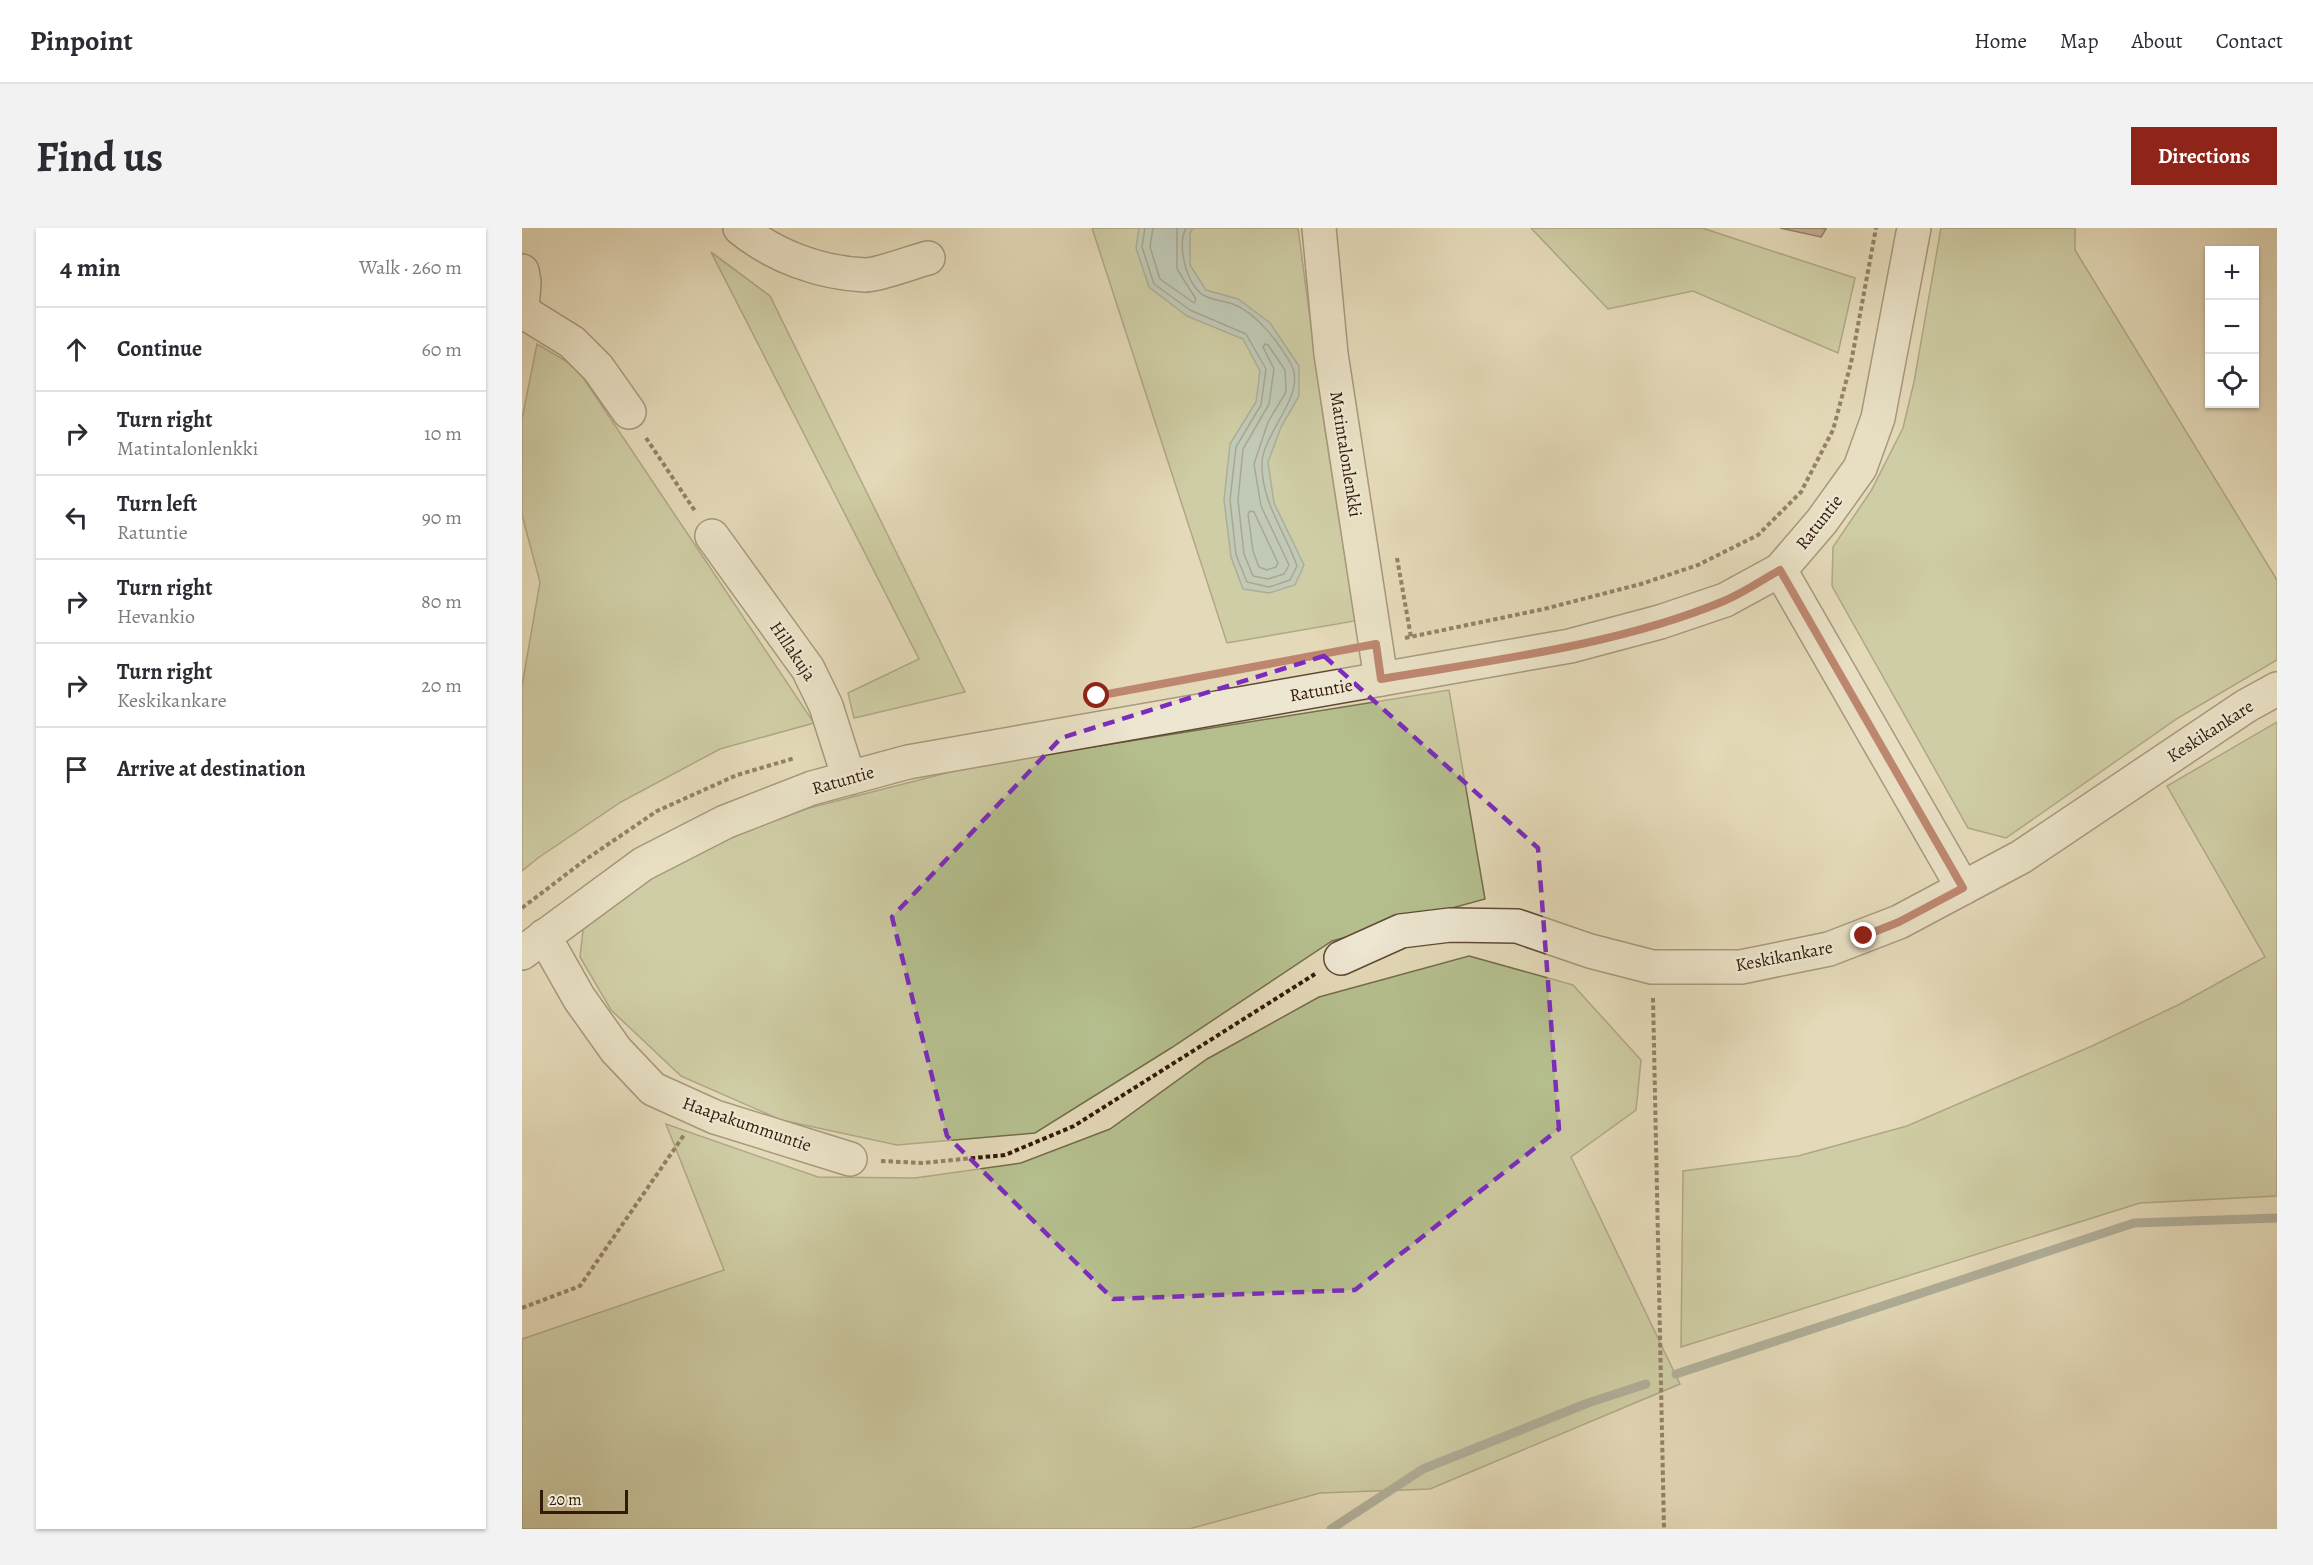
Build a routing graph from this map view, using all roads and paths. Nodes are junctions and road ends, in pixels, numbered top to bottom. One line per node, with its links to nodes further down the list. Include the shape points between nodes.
1 (740, 228): 5 (street, via 802,265 867,275)
2 (1319, 228): 11 (street, Matintalonlenkki, via 1331,354)
3 (1876, 228): 11 (path, via 1851,363 1833,430 1801,492 1758,535 1698,565 1641,584)
4 (1914, 228): 10 (street, Ratuntie, via 1878,418 1860,468)
5 (928, 258)
6 (522, 271): 7 (street)
7 (522, 311): 8 (street, via 572,342 598,368)
8 (629, 412): 9 (path)
9 (712, 536): 15 (street, Hillakuja, via 808,669 826,706)
10 (1780, 570): 13 (street, Ratuntie, via 1725,600 1660,622 1570,646); 17 (street)
11 (1376, 644): 12 (path); 13 (street, Matintalonlenkki)
12 (1260, 666)
13 (1381, 679): 16 (street, Ratuntie, via 908,762)
14 (2277, 689): 17 (street, Keskikankare, via 2021,857)
15 (838, 746): 16 (street, Hillakuja); 18 (path, via 737,775 657,811)
16 (849, 778): 19 (street, Ratuntie, via 725,822 643,864)
17 (1963, 888): 21 (street, Keskikankare, via 1899,922 1829,949 1741,967)
18 (522, 908)
19 (533, 944): 22 (street, Haapakummuntie, via 616,1050 653,1089)
20 (1341, 958): 21 (street, Keskikankare, via 1401,931 1450,925 1517,926); 23 (path, via 1074,1126 1005,1155 922,1163)
21 (1652, 967): 25 (path)
22 (701, 1111): 23 (street, Haapakummuntie); 24 (path, via 580,1286)
23 (850, 1159)
24 (522, 1308)
25 (1664, 1529)

